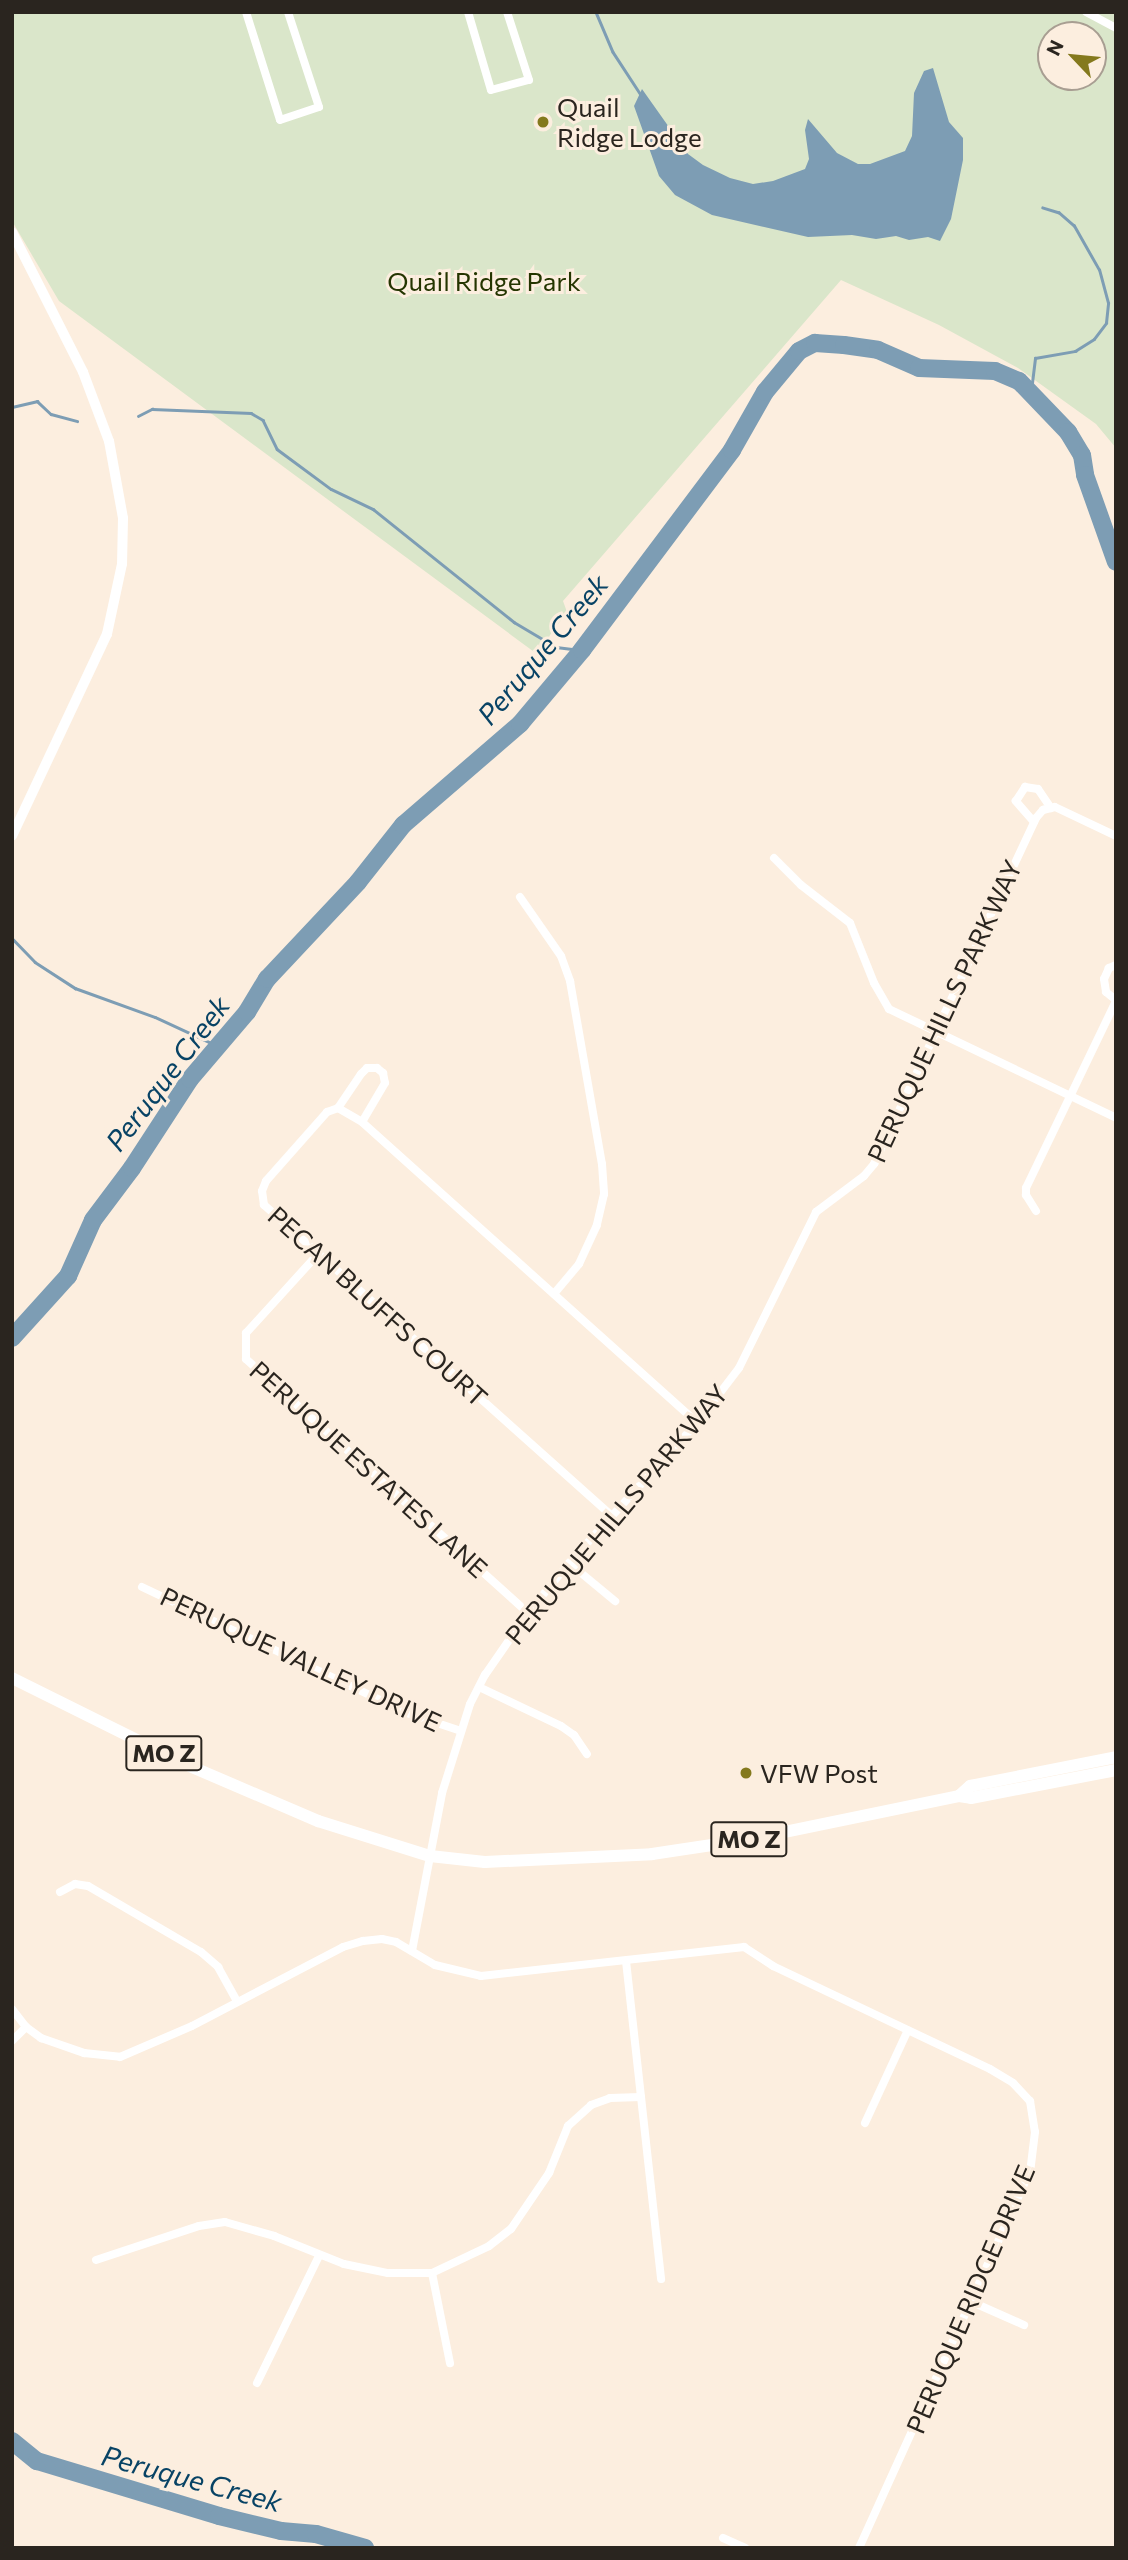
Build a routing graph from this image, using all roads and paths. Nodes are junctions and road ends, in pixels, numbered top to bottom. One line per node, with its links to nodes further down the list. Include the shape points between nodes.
1 (246, 12): 2 (street, via 280,120 320,107)
2 (288, 12)
3 (468, 12): 4 (street, via 491,90 529,80)
4 (507, 12)
5 (1086, 12): 6 (street)
6 (1116, 28)
7 (12, 232): 10 (main road, via 83,372 104,425 122,499 123,542 119,587 104,643)
8 (1047, 809): 9 (street, PERUQUE HILLS PARKWAY); 9 (street, via 1038,789 1025,787 1016,801); 11 (street, via 1055,807)
9 (1034, 822): 16 (street, PERUQUE HILLS PARKWAY)
10 (12, 836)
11 (1116, 836)
12 (774, 858): 16 (street, via 850,923 889,1009)
13 (520, 897): 23 (street, via 561,956 570,981 602,1164 604,1194 597,1225 579,1264)
14 (1116, 965): 15 (street, via 1104,979 1106,992)
15 (1116, 1000): 17 (street)
16 (936, 1032): 17 (street); 24 (street, PERUQUE HILLS PARKWAY, via 874,1164 816,1212 739,1368)
17 (1069, 1095): 19 (street); 21 (street, via 1026,1188)
18 (338, 1108): 20 (street); 20 (street, PECAN BLUFFS COURT, via 360,1074 377,1068 385,1083); 22 (street, PECAN BLUFFS COURT, via 327,1112 262,1191 264,1205)
19 (1116, 1118)
20 (362, 1122): 23 (street)
21 (1035, 1211)
22 (318, 1254): 25 (street, PECAN BLUFFS COURT); 29 (street, PERUQUE ESTATES LANE, via 246,1334 246,1359)
23 (554, 1294): 24 (street)
24 (697, 1423): 25 (street, PERUQUE HILLS PARKWAY)
25 (612, 1516): 26 (street, PERUQUE HILLS PARKWAY)
26 (569, 1563): 28 (street); 29 (street, PERUQUE HILLS PARKWAY)
27 (142, 1587): 32 (street, PERUQUE VALLEY DRIVE, via 407,1713)
28 (615, 1601)
29 (528, 1613): 31 (street, PERUQUE HILLS PARKWAY)
30 (12, 1678): 37 (main road, MO Z, via 265,1799 356,1835)
31 (479, 1687): 32 (street, PERUQUE HILLS PARKWAY); 33 (street, via 561,1726)
32 (461, 1731): 37 (street, PERUQUE HILLS PARKWAY, via 442,1793)
33 (587, 1754)
34 (1116, 1757): 36 (main road, MO Z, via 970,1786)
35 (1116, 1770): 36 (main road, MO Z, via 971,1798)
36 (959, 1796): 37 (main road, MO Z, via 746,1840 652,1854 485,1862)
37 (430, 1856): 39 (street, PERUQUE HILLS PARKWAY)
38 (60, 1892): 41 (street, via 75,1884 88,1886 201,1952 218,1967)
39 (412, 1951): 40 (street, PERUQUE RIDGE DRIVE, via 435,1965 481,1976); 41 (street, PERUQUE RIDGE DRIVE, via 382,1939 343,1947)
40 (626, 1961): 44 (street, PERUQUE RIDGE DRIVE, via 744,1947 773,1966); 46 (street)
41 (236, 2000): 43 (street, PERUQUE RIDGE DRIVE, via 192,2026 120,2057 59,2045)
42 (12, 2009): 43 (street, PERUQUE RIDGE DRIVE)
43 (26, 2027): 45 (street)
44 (908, 2031): 47 (street); 52 (street, PERUQUE RIDGE DRIVE, via 990,2069 1030,2101 1035,2132 1030,2171)
45 (12, 2041)
46 (641, 2097): 50 (street, via 610,2098 592,2105 568,2126 536,2196 511,2229 489,2246); 51 (street)
47 (865, 2123)
48 (319, 2256): 49 (street, via 274,2236 225,2222 199,2226); 50 (street, via 388,2273); 55 (street)
49 (96, 2260)
50 (432, 2273): 54 (street)
51 (661, 2279)
52 (972, 2302): 53 (street); 58 (street, PERUQUE RIDGE DRIVE)
53 (1024, 2325)
54 (450, 2363)
55 (257, 2383)
56 (723, 2538): 57 (street)
57 (745, 2548)
58 (859, 2548)

